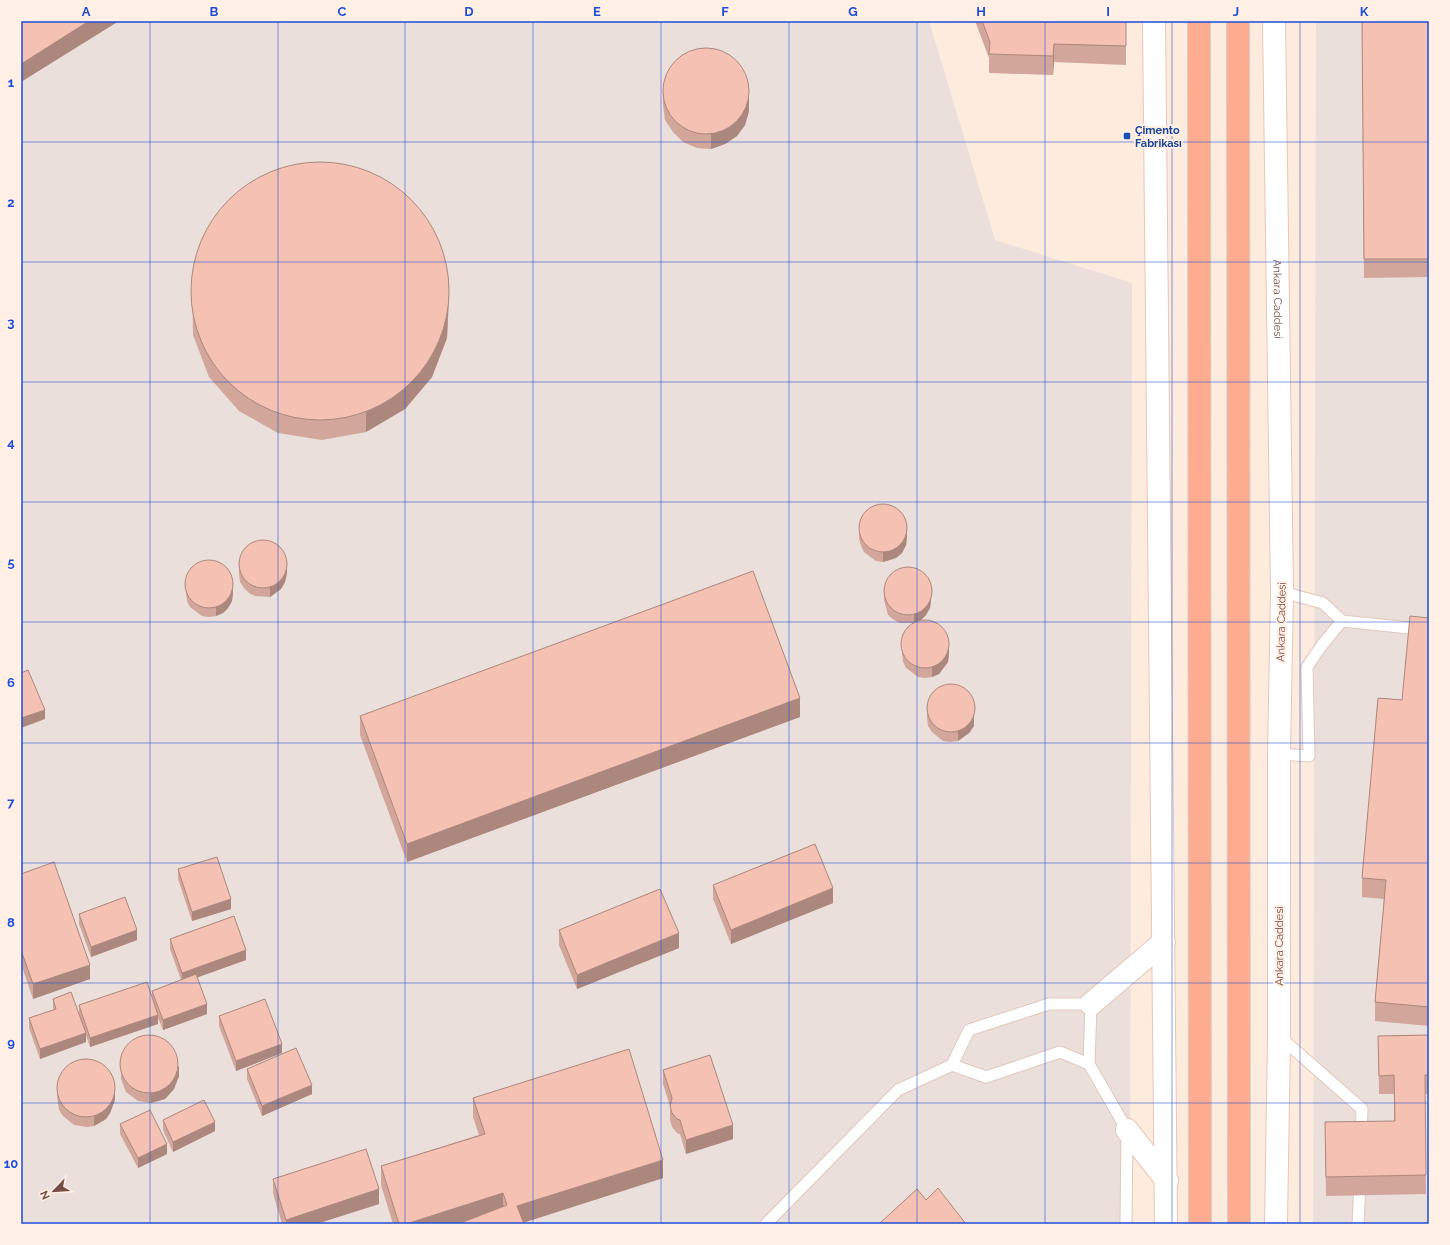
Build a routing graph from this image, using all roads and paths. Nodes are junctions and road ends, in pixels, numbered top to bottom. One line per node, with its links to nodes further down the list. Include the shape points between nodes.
1 (1154, 21): 9 (main road)
2 (1199, 21): 22 (highway)
3 (1238, 21): 14 (highway)
4 (1274, 21): 5 (main road, Ankara Caddesi)
5 (1282, 592): 6 (lane, via 1323,603); 8 (main road, Ankara Caddesi)
6 (1342, 621): 7 (lane); 8 (lane, via 1307,667 1309,756)
7 (1429, 630)
8 (1278, 754): 11 (main road, Ankara Caddesi)
9 (1164, 942): 10 (main road); 18 (main road)
10 (1091, 1004): 12 (lane); 13 (lane, via 1049,1004 969,1030)
11 (1279, 1037): 16 (lane, via 1362,1109); 25 (main road, Ankara Caddesi)
12 (1089, 1064): 13 (lane, via 1060,1052 986,1077); 15 (lane)
13 (952, 1065): 19 (lane, via 898,1090)
14 (1239, 1065): 23 (highway); 24 (highway)
15 (1127, 1130): 18 (main road); 20 (lane)
16 (1361, 1145)
17 (1360, 1174): 26 (lane)
18 (1167, 1181): 21 (main road)
19 (766, 1224)
20 (1126, 1224)
21 (1166, 1224)
22 (1200, 1224)
23 (1239, 1224)
24 (1254, 1224)
25 (1276, 1224)
26 (1358, 1224)

